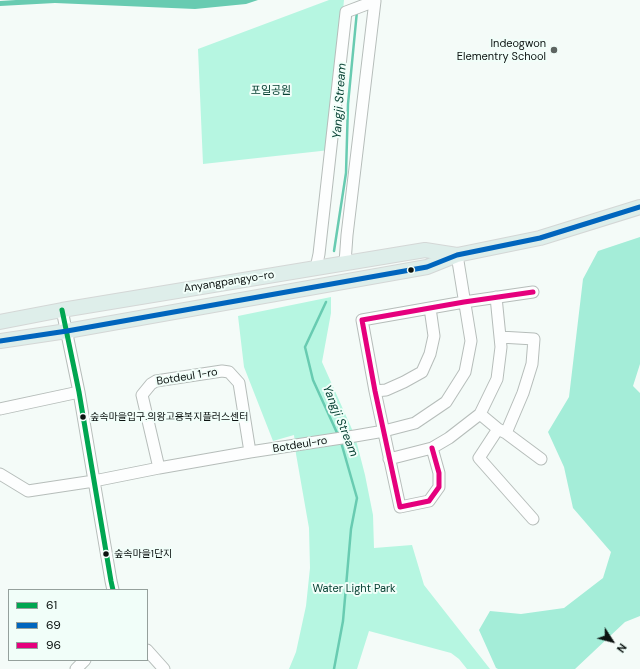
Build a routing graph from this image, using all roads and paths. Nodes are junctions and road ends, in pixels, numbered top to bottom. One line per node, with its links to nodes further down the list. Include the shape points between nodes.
1 (375, 0): 4 (street); 5 (street, via 346,12)
2 (640, 207): 3 (main road, Anyangpangyo-ro, via 540,238)
3 (458, 255): 4 (main road, Anyangpangyo-ro, via 425,250); 8 (street, Botdeul-ro); 12 (main road, Anyangpangyo-ro, via 427,267)
4 (345, 263): 5 (main road, Anyangpangyo-ro)
5 (316, 268): 10 (main road, Anyangpangyo-ro)
6 (533, 292): 7 (street)
7 (496, 297): 8 (street); 13 (street)
8 (464, 302): 9 (street); 19 (street, Botdeul-ro, via 471,341 465,372 446,402 415,423)
9 (430, 308): 16 (street, via 434,336 422,372 386,390); 16 (street, via 362,320)
10 (62, 310): 11 (main road, Anyangpangyo-ro); 12 (street)
11 (0, 322)
12 (67, 331): 14 (main road, Anyangpangyo-ro); 15 (street)
13 (500, 337): 18 (street, via 497,379); 20 (street, via 534,340 532,364 523,393)
14 (0, 341)
15 (79, 392): 17 (street); 27 (street)
16 (375, 392): 19 (street)
17 (0, 409)
18 (480, 414): 20 (street); 21 (street)
19 (384, 431): 22 (street, Botdeul-ro); 23 (street)
20 (502, 431): 24 (street); 28 (street, via 479,458)
21 (432, 448): 23 (street); 23 (street, via 439,473 439,487 429,501 400,507)
22 (250, 452): 25 (street, Botdeul-ro); 25 (street, Botdeul 1-ro, via 239,383 229,372 156,381 150,384 142,395)
23 (389, 459)
24 (542, 459)
25 (159, 468): 27 (street, Botdeul-ro)
26 (0, 474): 27 (street, Botdeul-ro, via 28,491)
27 (94, 481): 29 (street)
28 (533, 519)
29 (114, 589)
30 (148, 651): 33 (street)
31 (83, 661): 32 (street)
32 (76, 669)
33 (164, 669)

